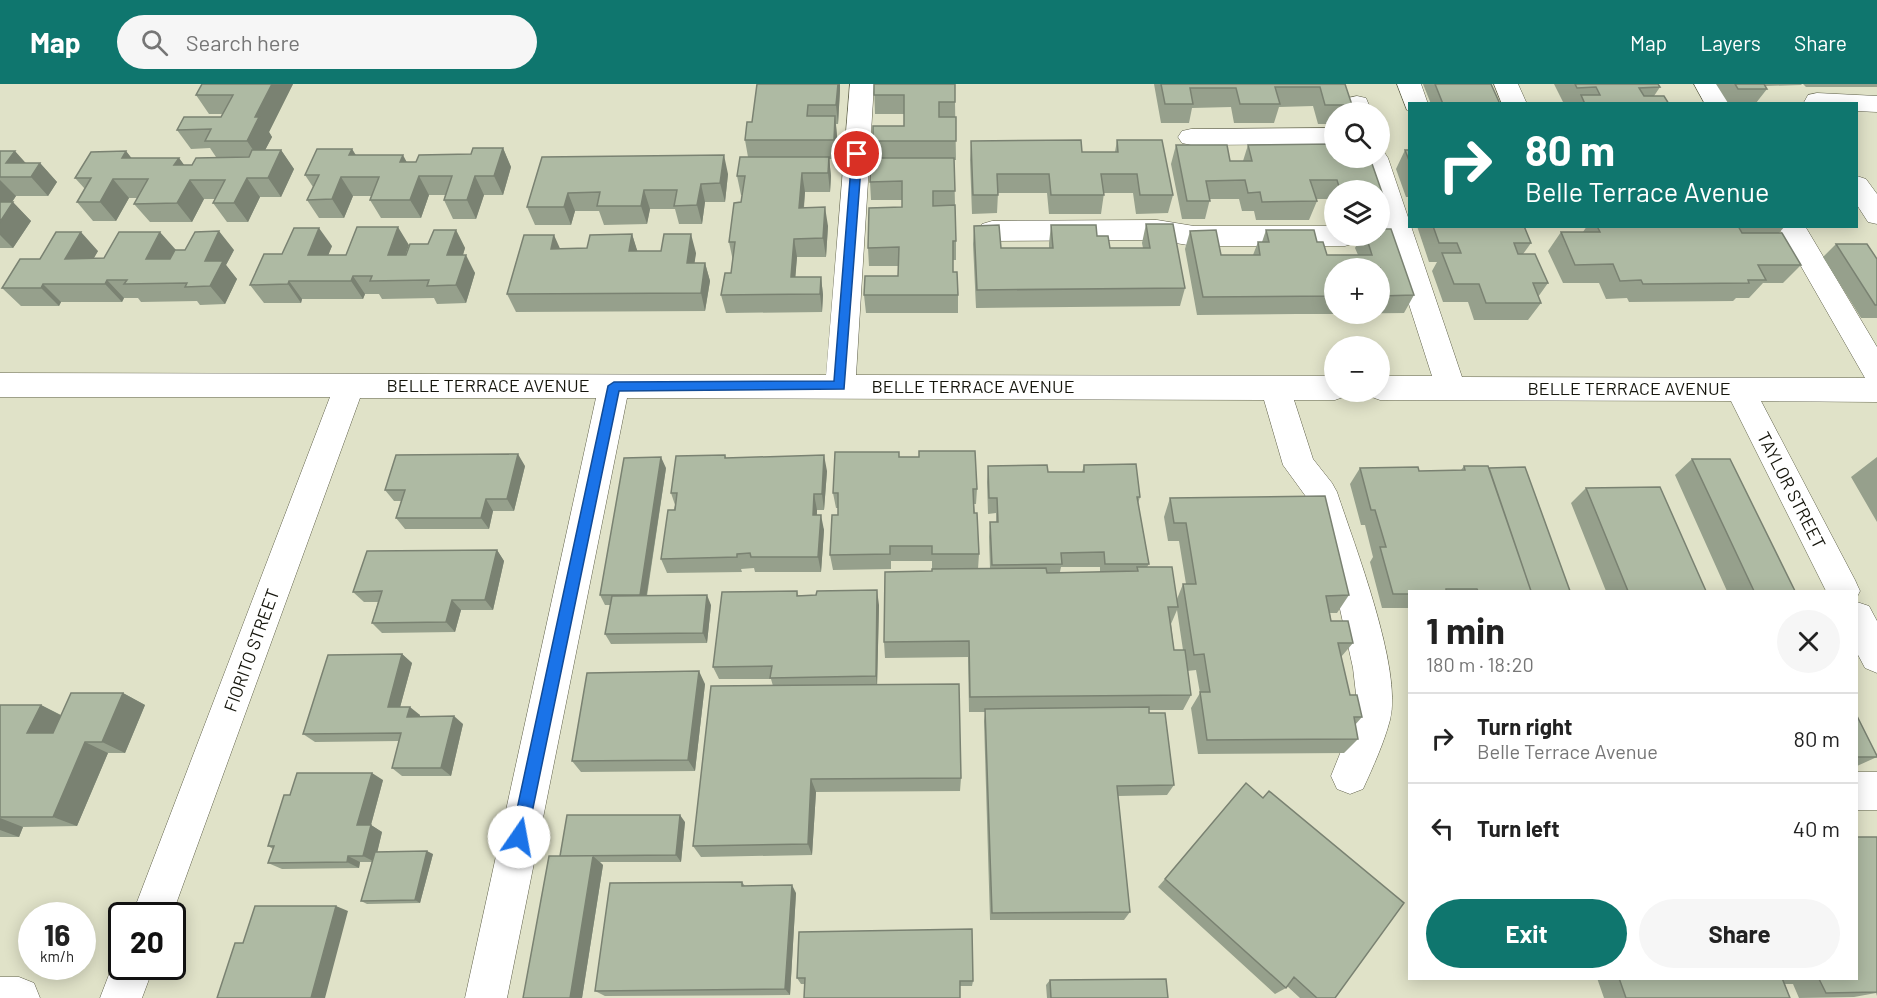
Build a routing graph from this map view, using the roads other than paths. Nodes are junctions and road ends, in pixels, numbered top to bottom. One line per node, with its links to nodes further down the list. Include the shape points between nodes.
1 (862, 84): 24 (street)
2 (1409, 84): 5 (street)
3 (1506, 84): 6 (street)
4 (1706, 84): 7 (street)
5 (1415, 102)
6 (1514, 102)
7 (1717, 102)
8 (1816, 102): 9 (street)
9 (1837, 102)
10 (1858, 103): 11 (street)
11 (1877, 104)
12 (1324, 136): 13 (street)
13 (1191, 137)
14 (1858, 186): 15 (street)
15 (1877, 215)
16 (1792, 228): 20 (street)
17 (993, 231): 19 (street, via 1157,230 1194,236)
18 (1390, 235): 28 (street)
19 (1324, 236)
20 (1877, 373)
21 (350, 384): 22 (street, BELLE TERRACE AVENUE); 23 (street, BELLE TERRACE AVENUE); 39 (street, FIORITO STREET)
22 (0, 385)
23 (614, 386): 24 (street, BELLE TERRACE AVENUE); 44 (street)
24 (840, 386): 25 (street, BELLE TERRACE AVENUE)
25 (1275, 387): 26 (street, BELLE TERRACE AVENUE); 36 (street, via 1299,465 1321,492 1355,600 1371,668 1372,719)
26 (1324, 388)
27 (1390, 388): 28 (street, BELLE TERRACE AVENUE)
28 (1451, 388): 29 (street, BELLE TERRACE AVENUE)
29 (1740, 389): 30 (street, BELLE TERRACE AVENUE); 31 (street, TAYLOR STREET)
30 (1877, 390)
31 (1843, 590)
32 (1858, 613): 33 (street)
33 (1877, 613)
34 (1858, 619): 35 (street)
35 (1877, 657)
36 (1350, 776)
37 (1858, 791): 38 (street)
38 (1877, 791)
39 (157, 902)
40 (128, 980): 43 (street)
41 (0, 998): 42 (street)
42 (19, 998)
43 (121, 998)
44 (486, 998)

